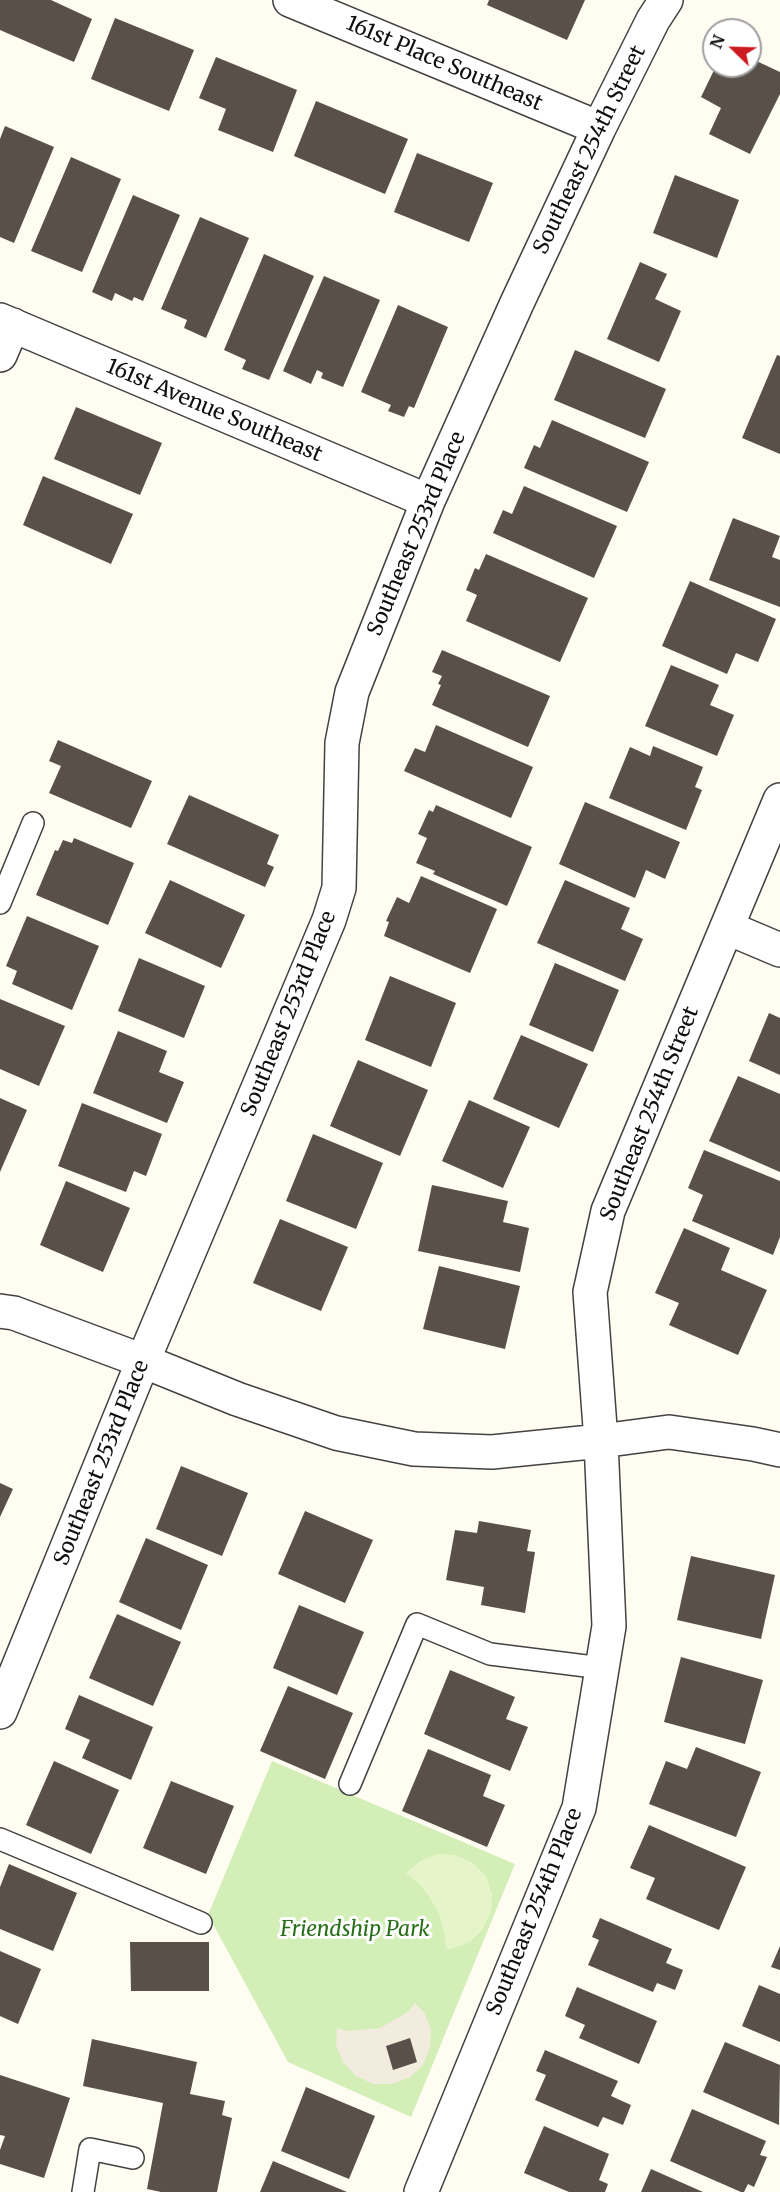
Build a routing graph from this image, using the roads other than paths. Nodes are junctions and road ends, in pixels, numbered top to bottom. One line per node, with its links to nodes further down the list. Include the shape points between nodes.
1 (290, 0): 3 (street, 161st Place Southeast)
2 (666, 0): 3 (street, Southeast 254th Street)
3 (599, 128): 4 (street, Southeast 254th Street)
4 (517, 303): 7 (street, Southeast 253rd Place)
5 (6, 322): 6 (street); 7 (street, 161st Avenue Southeast)
6 (0, 355)
7 (428, 501): 14 (street, Southeast 253rd Place, via 352,692 342,743 339,888 329,920)
8 (780, 801): 11 (street, Southeast 254th Street)
9 (33, 824): 10 (lane)
10 (0, 903)
11 (728, 928): 12 (street); 15 (street, Southeast 254th Street, via 608,1211 590,1292)
12 (780, 950)
13 (0, 1311): 14 (street)
14 (143, 1361): 15 (street, via 336,1433 414,1449 492,1452); 18 (street, Southeast 253rd Place)
15 (601, 1442): 16 (street, via 669,1432); 17 (street, Southeast 254th Place, via 609,1626)
16 (780, 1450)
17 (602, 1668): 19 (lane, via 490,1654 417,1624); 23 (street, Southeast 254th Place, via 579,1808)
18 (0, 1712)
19 (350, 1784)
20 (0, 1839): 21 (lane)
21 (201, 1923)
22 (133, 2158): 24 (lane, via 90,2149)
23 (426, 2190)
24 (83, 2192)

